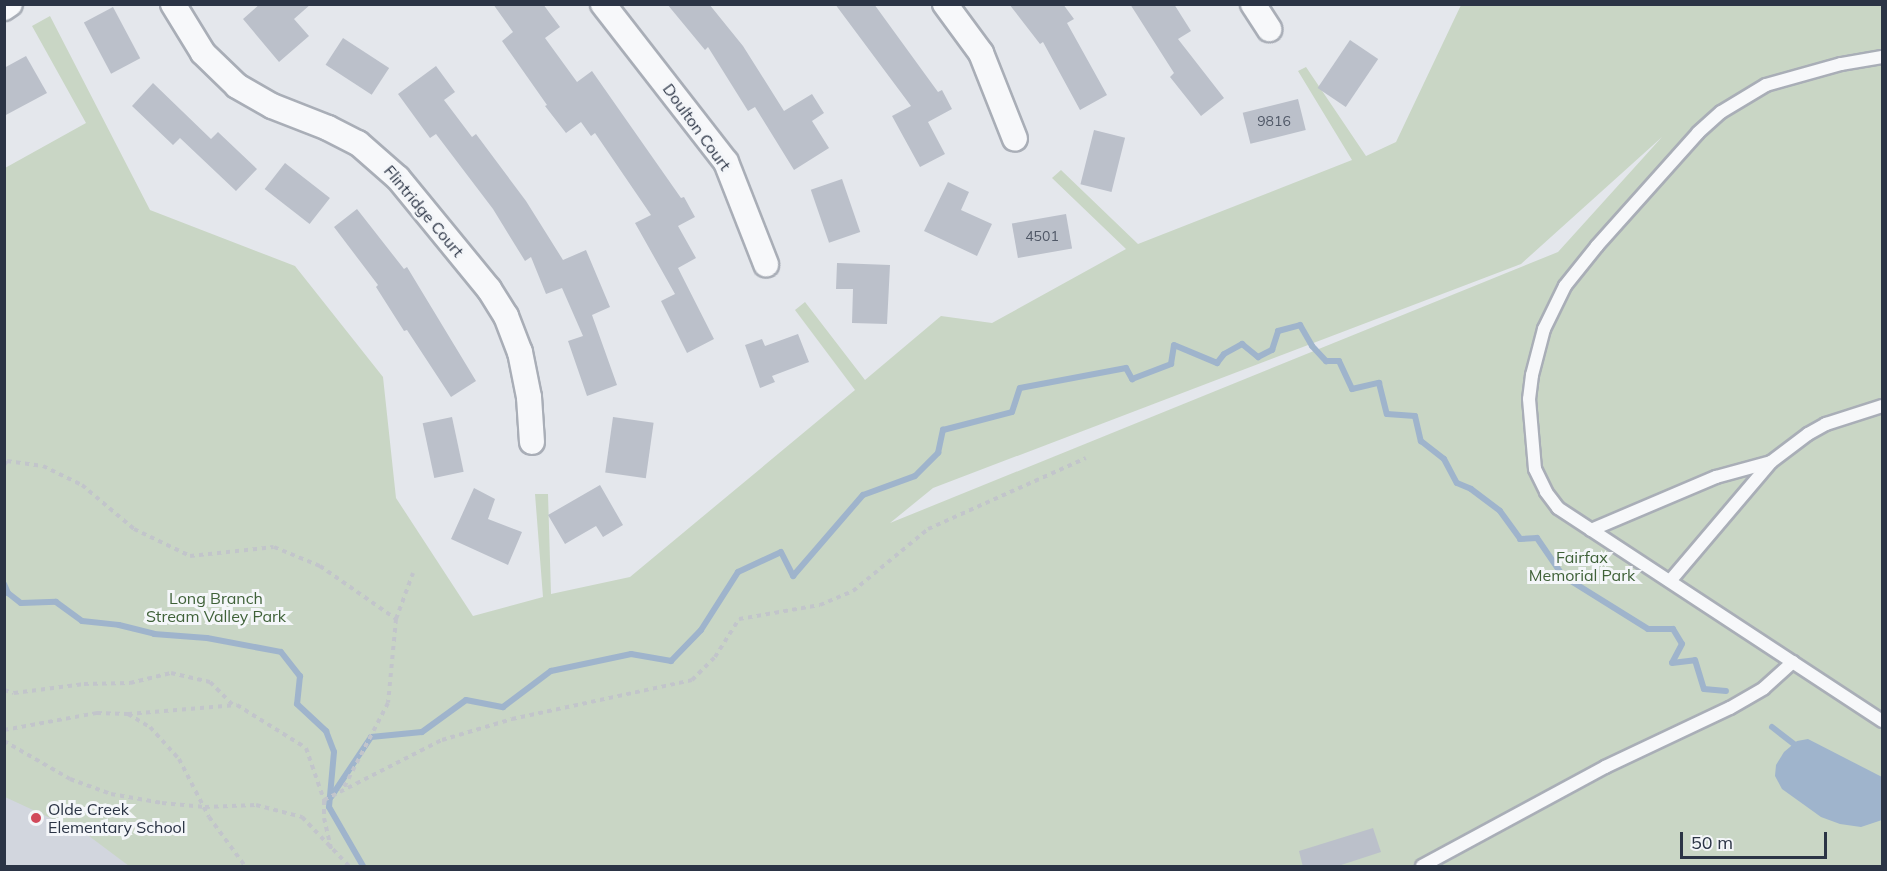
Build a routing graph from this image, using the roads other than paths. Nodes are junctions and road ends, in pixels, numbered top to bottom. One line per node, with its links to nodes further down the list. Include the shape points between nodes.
1 (10, 4): 6 (street)
2 (172, 4): 12 (street, Flintridge Court, via 203,53 237,86 272,106 358,143 398,178 506,316 520,352)
3 (603, 4): 10 (street, Doulton Court, via 726,162)
4 (945, 4): 9 (street, via 981,53)
5 (1253, 4): 7 (street)
6 (4, 8)
7 (1269, 29)
8 (1882, 57): 14 (lane, via 1785,78 1747,94 1721,112 1698,133 1565,286 1536,354 1529,399 1531,438 1535,468 1546,492 1558,508)
9 (1015, 139)
10 (766, 264)
11 (1882, 406): 13 (lane, via 1826,424)
12 (532, 442)
13 (1771, 462): 14 (lane, via 1716,477); 15 (lane)
14 (1592, 530): 15 (lane)
15 (1670, 581): 16 (lane)
16 (1793, 662): 17 (lane); 18 (lane, via 1764,688 1730,708 1605,767)
17 (1882, 721)
18 (1422, 867)

